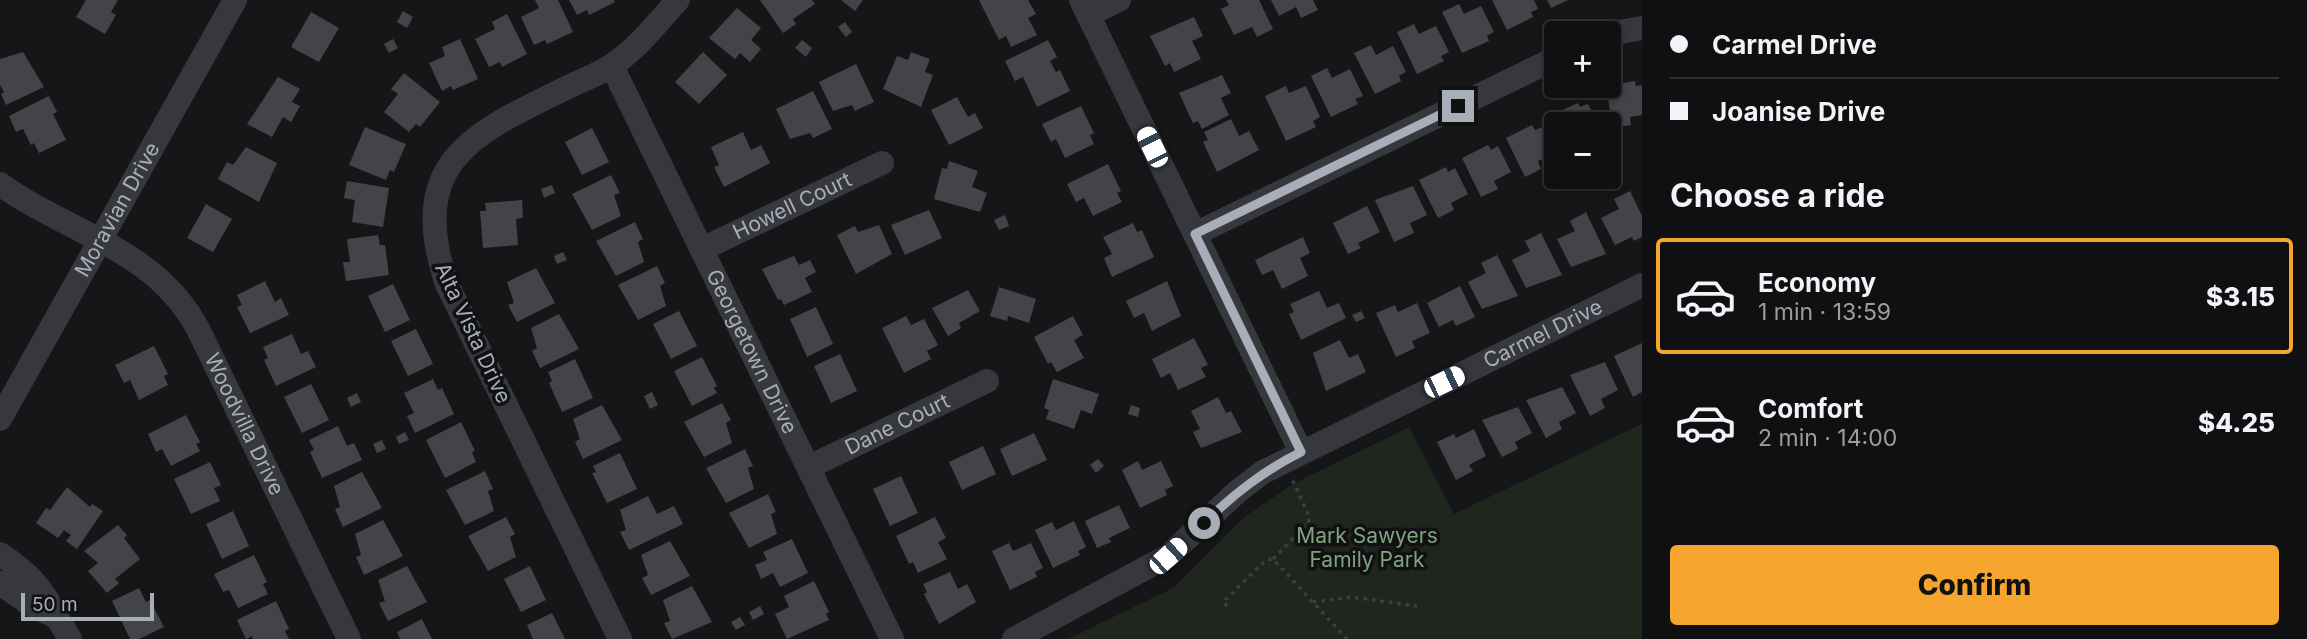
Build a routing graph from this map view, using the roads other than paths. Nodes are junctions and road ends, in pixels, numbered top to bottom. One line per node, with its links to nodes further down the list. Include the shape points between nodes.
1 (235, 0): 12 (street, Moravian Drive)
2 (678, 0): 8 (street, Alta Vista Drive)
3 (1119, 0): 4 (street)
4 (1084, 8): 11 (street)
5 (1642, 27): 6 (street)
6 (1621, 31)
7 (1544, 64): 11 (street)
8 (612, 66): 13 (street, Georgetown Drive); 24 (street, Alta Vista Drive, via 487,127 469,141 447,171 436,200 435,224 436,251 446,282)
9 (882, 163): 13 (street, Howell Court)
10 (0, 184): 12 (street, Woodvilla Drive)
11 (1195, 234): 17 (street)
12 (102, 240): 16 (street, Moravian Drive); 23 (street, Woodvilla Drive, via 166,283 187,308)
13 (702, 249): 18 (street, Georgetown Drive)
14 (1642, 285): 17 (street, Carmel Drive)
15 (987, 381): 18 (street, Dane Court)
16 (0, 419)
17 (1295, 463): 26 (street, Carmel Drive, via 1263,472 1147,570)
18 (809, 467): 25 (street, Georgetown Drive)
19 (0, 554): 21 (street, via 29,573)
20 (0, 583): 21 (street)
21 (57, 617): 22 (street)
22 (70, 639)
23 (349, 639)
24 (620, 639)
25 (892, 639)
26 (1014, 639)

